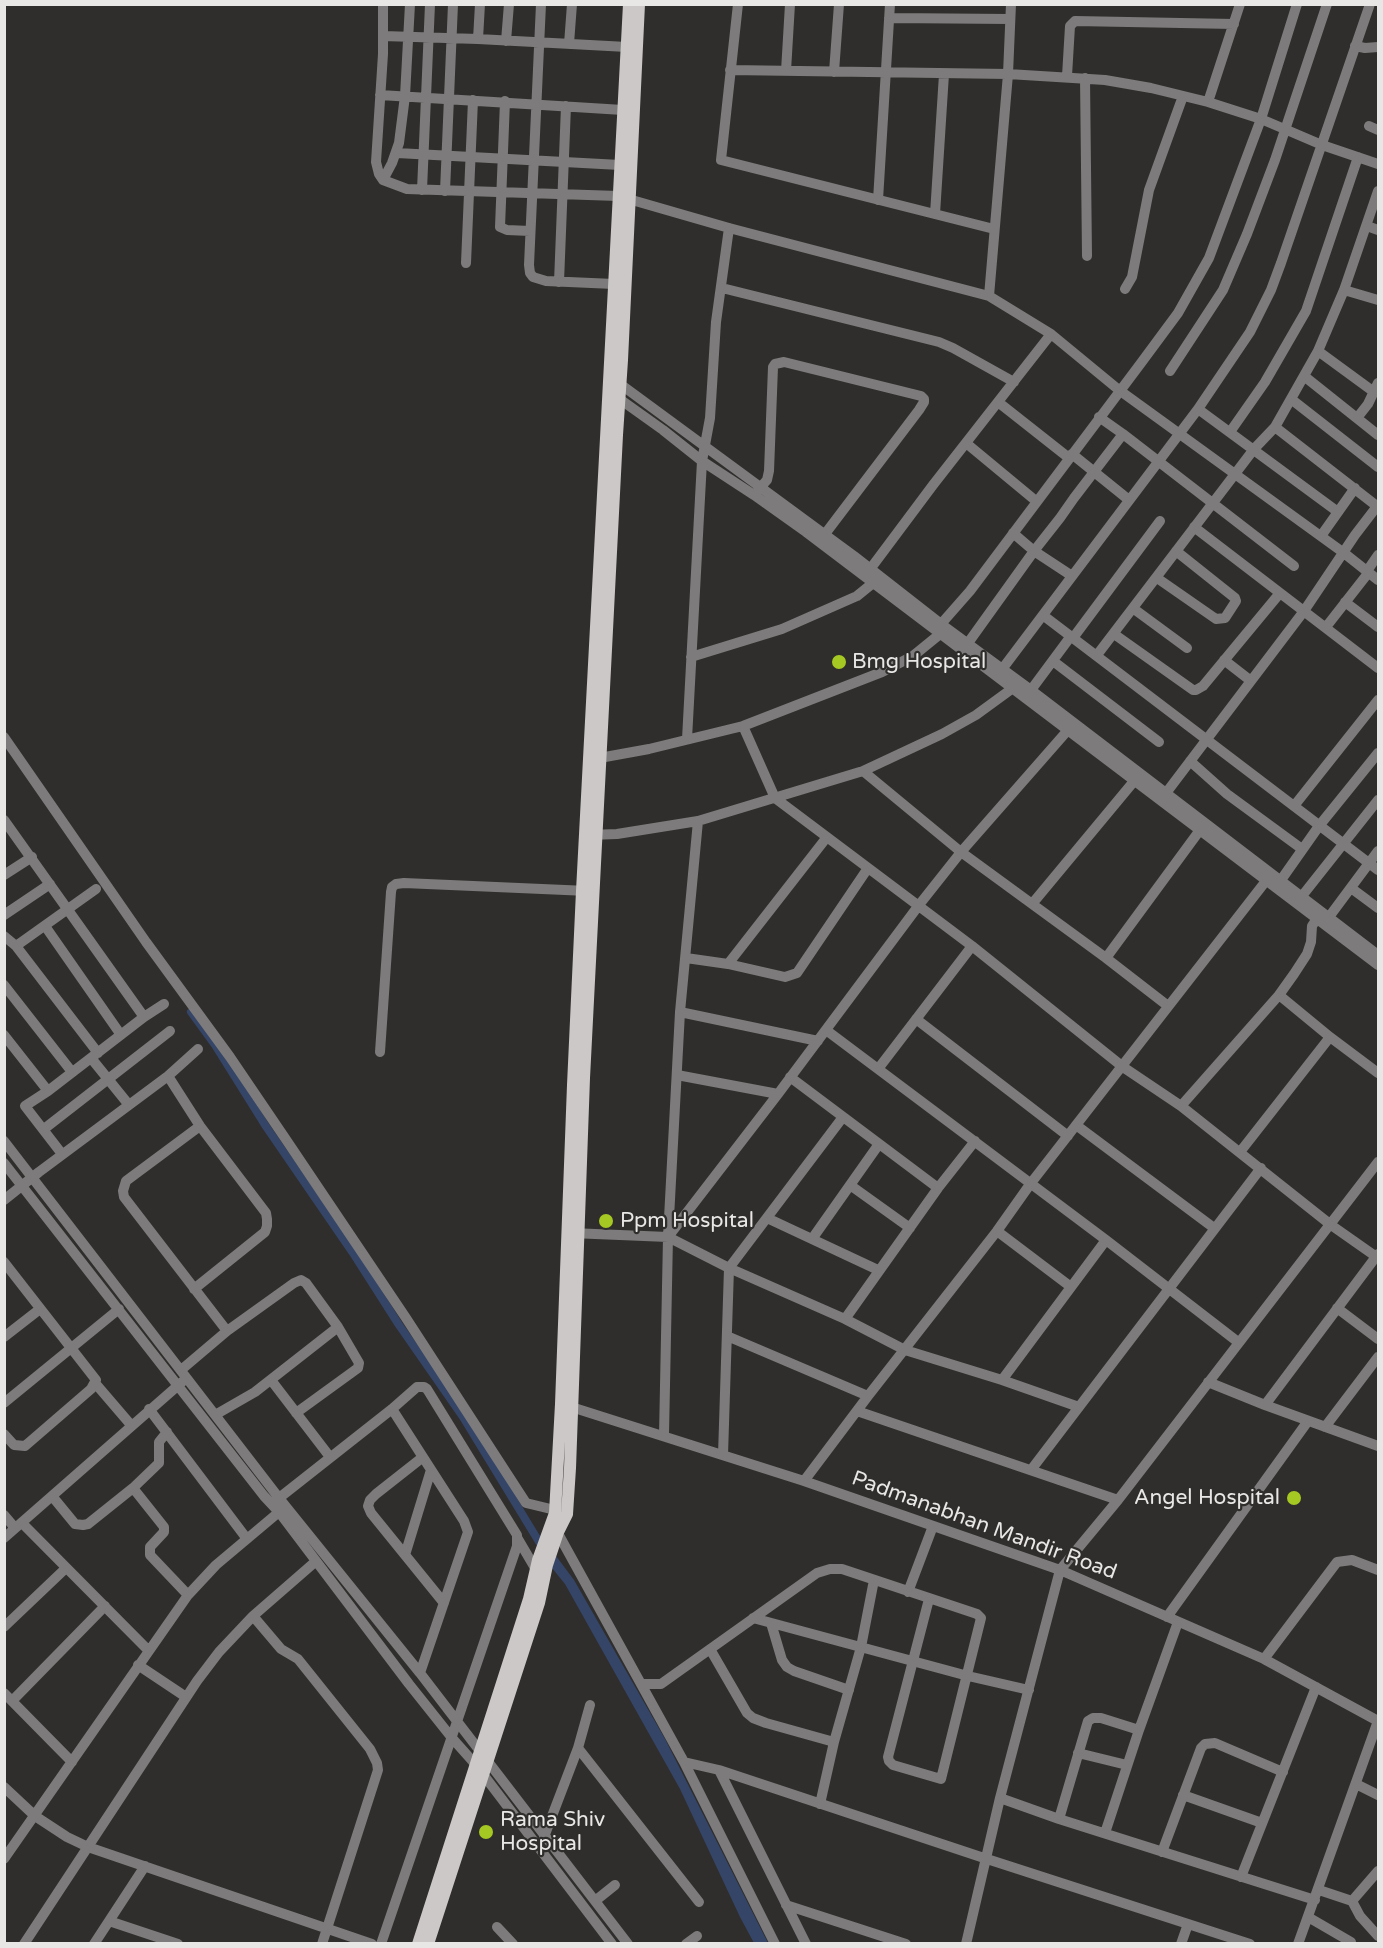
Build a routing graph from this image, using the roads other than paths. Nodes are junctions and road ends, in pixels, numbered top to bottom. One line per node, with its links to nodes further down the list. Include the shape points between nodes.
1 (383, 4): 23 (street)
2 (410, 4): 24 (street)
3 (430, 4): 25 (street)
4 (453, 4): 26 (street)
5 (480, 4): 27 (street)
6 (509, 4): 28 (street)
7 (541, 4): 29 (street)
8 (572, 4): 30 (street)
9 (629, 4): 32 (main road)
10 (639, 4): 74 (main road)
11 (738, 4): 34 (street)
12 (790, 4): 35 (street)
13 (839, 4): 36 (street)
14 (890, 4): 20 (street)
15 (1011, 4): 21 (street)
16 (1240, 4): 22 (street)
17 (1298, 4): 53 (street)
18 (1327, 4): 54 (street)
19 (1370, 4): 31 (street)
20 (889, 18): 21 (street); 37 (street)
21 (1010, 19): 39 (street)
22 (1234, 24): 40 (street, via 1075,21 1070,26); 49 (street)
23 (383, 36): 24 (street); 42 (street)
24 (407, 36): 25 (street); 43 (street)
25 (429, 37): 26 (street); 45 (street)
26 (452, 38): 27 (street); 46 (street)
27 (478, 39): 28 (street)
28 (506, 40): 29 (street)
29 (538, 42): 30 (street); 50 (street)
30 (569, 44): 32 (street)
31 (1355, 46): 33 (street); 55 (street)
32 (627, 47): 52 (main road)
33 (1378, 47)
34 (730, 70): 35 (street); 75 (street, via 721,160)
35 (786, 71): 36 (street)
36 (834, 72): 37 (street)
37 (885, 73): 38 (street); 75 (street)
38 (944, 74): 39 (street); 76 (street)
39 (1008, 74): 40 (street); 79 (street)
40 (1067, 76): 41 (street)
41 (1085, 78): 44 (street); 82 (street)
42 (380, 95): 43 (street); 66 (street, via 376,162)
43 (405, 96): 45 (street); 56 (street)
44 (1183, 96): 49 (street); 87 (street, via 1149,190 1135,261)
45 (426, 97): 46 (street); 57 (street)
46 (449, 99): 47 (street); 58 (street)
47 (473, 100): 48 (street); 59 (street)
48 (505, 101): 50 (street); 61 (street)
49 (1208, 102): 53 (street)
50 (535, 104): 51 (street); 62 (street)
51 (566, 106): 52 (street); 63 (street)
52 (623, 110): 65 (main road)
53 (1261, 119): 54 (street); 99 (street, via 1209,258 1178,313)
54 (1286, 129): 55 (street); 93 (street, via 1223,290)
55 (1322, 145): 60 (street); 104 (street, via 1271,290 1250,332)
56 (397, 153): 57 (street); 66 (street)
57 (424, 153): 58 (street); 67 (street)
58 (446, 155): 59 (street); 68 (street)
59 (471, 156): 61 (street); 69 (street)
60 (1358, 157): 64 (street); 108 (street, via 1306,311 1265,382)
61 (502, 158): 62 (street); 71 (street)
62 (533, 159): 63 (street); 72 (street)
63 (564, 161): 65 (street); 73 (street)
64 (1378, 164)
65 (620, 165): 74 (main road)
66 (383, 180): 67 (street, via 398,187)
67 (422, 190): 68 (street)
68 (444, 191): 69 (street)
69 (469, 191): 71 (street); 83 (street)
70 (1378, 191): 77 (street)
71 (501, 192): 72 (street); 81 (street, via 500,227)
72 (532, 193): 73 (street); 81 (street)
73 (562, 194): 74 (street); 84 (street)
74 (624, 198): 78 (street); 85 (main road); 97 (main road)
75 (878, 200): 76 (street)
76 (935, 214): 79 (street)
77 (1367, 226): 80 (street); 88 (street)
78 (729, 228): 86 (street); 89 (street)
79 (994, 229): 89 (street)
80 (1378, 230)
81 (530, 231): 84 (street, via 530,273 539,279)
82 (1087, 256)
83 (466, 263)
84 (559, 282): 85 (street)
85 (614, 284): 94 (main road)
86 (722, 288): 96 (street, via 939,342); 113 (street)
87 (1125, 289)
88 (1344, 290): 90 (street); 92 (street)
89 (989, 296): 91 (street)
90 (1378, 300)
91 (1051, 334): 96 (street); 99 (street)
92 (1317, 351): 95 (street); 98 (street)
93 (1170, 371)
94 (608, 376): 97 (street); 100 (main road)
95 (1304, 376): 102 (street); 106 (street)
96 (1014, 382): 103 (street)
97 (621, 385): 101 (main road); 113 (street)
98 (1376, 388): 106 (street)
99 (1119, 390): 105 (street); 110 (street)
100 (608, 391): 101 (street); 171 (main road)
101 (620, 399): 117 (street); 171 (main road)
102 (1292, 399): 107 (street); 118 (street)
103 (998, 402): 112 (street); 115 (street)
104 (1197, 409): 108 (street); 110 (street)
105 (1100, 417): 109 (street); 115 (street)
106 (1357, 418): 111 (street)
107 (1275, 427): 114 (street); 121 (street)
108 (1230, 432): 114 (street)
109 (1123, 434): 116 (street); 119 (street)
110 (1178, 434): 116 (street); 120 (street)
111 (1378, 435)
112 (966, 443): 124 (street); 139 (street)
113 (705, 445): 117 (street); 122 (street)
114 (1254, 449): 120 (street); 127 (street)
115 (1070, 456): 119 (street); 124 (street)
116 (1158, 460): 123 (street); 125 (street)
117 (702, 461): 122 (street); 156 (street)
118 (1378, 467)
119 (1094, 472): 123 (street); 133 (street)
120 (1236, 474): 125 (street); 132 (street)
121 (1355, 488): 126 (street); 127 (street)
122 (758, 491): 131 (street); 131 (street, via 769,471 774,364 784,362 921,396 924,402 919,410); 139 (street)
123 (1129, 500): 140 (street)
124 (1036, 501): 130 (street)
125 (1214, 503): 129 (street); 137 (street)
126 (1378, 506): 135 (street)
127 (1338, 512): 132 (street)
128 (1160, 521): 152 (street)
129 (1194, 527): 134 (street); 143 (street)
130 (1013, 533): 133 (street); 150 (street)
131 (825, 534): 139 (street)
132 (1321, 536): 135 (street)
133 (1034, 551): 140 (street); 153 (street)
134 (1176, 551): 141 (street); 141 (street, via 1235,598 1225,618 1216,619)
135 (1344, 553): 138 (street); 146 (street)
136 (1378, 555): 138 (street)
137 (1294, 566)
138 (1368, 571): 142 (street); 144 (street)
139 (870, 576): 150 (street); 156 (street, via 857,596 782,629)
140 (1072, 576): 147 (street)
141 (1156, 578): 145 (street)
142 (1378, 580)
143 (1280, 593): 146 (street); 157 (street)
144 (1345, 602): 148 (street); 149 (street)
145 (1134, 609): 151 (street); 154 (street)
146 (1304, 611): 148 (street); 161 (street)
147 (1044, 616): 152 (street); 160 (street)
148 (1326, 627): 159 (street)
149 (1378, 627)
150 (941, 629): 153 (street); 160 (street); 164 (street, via 913,656 882,672)
151 (1114, 634): 155 (street); 157 (street, via 1193,690 1203,686)
152 (1072, 637): 155 (street); 158 (street)
153 (968, 643): 160 (street)
154 (1187, 648)
155 (1097, 655): 168 (street)
156 (691, 657): 167 (street)
157 (1224, 660): 161 (street)
158 (1053, 661): 162 (street); 169 (street)
159 (1378, 668)
160 (1007, 678): 162 (street); 165 (street); 173 (street, via 976,715)
161 (1251, 681): 168 (street)
162 (1031, 690): 175 (street)
163 (1378, 700): 178 (street)
164 (743, 726): 167 (street); 176 (street)
165 (1068, 730): 174 (street); 187 (street)
166 (4, 737): 322 (street, via 230,1057 526,1503)
167 (687, 739): 171 (street)
168 (1206, 739): 172 (street); 178 (street)
169 (1159, 742)
170 (1378, 753): 181 (street)
171 (594, 759): 183 (main road)
172 (1190, 761): 175 (street); 186 (street, via 1227,794)
173 (863, 771): 176 (street); 187 (street)
174 (1135, 780): 175 (street); 199 (street)
175 (1163, 796): 182 (street); 193 (street)
176 (775, 798): 180 (street); 184 (street)
177 (1378, 800): 185 (street)
178 (1294, 806): 181 (street)
179 (4, 820): 189 (street)
180 (698, 821): 183 (street); 210 (street)
181 (1319, 826): 185 (street); 186 (street)
182 (1200, 830): 193 (street); 211 (street)
183 (591, 835): 197 (main road)
184 (827, 837): 191 (street); 212 (street)
185 (1343, 844): 190 (street); 198 (street)
186 (1302, 849): 193 (street)
187 (961, 852): 199 (street); 200 (street)
188 (1378, 852): 190 (street)
189 (32, 857): 192 (street); 194 (street)
190 (1374, 867): 195 (street)
191 (868, 868): 200 (street); 212 (street, via 797,974 785,977)
192 (4, 875)
193 (1273, 878): 198 (street); 204 (street); 217 (street)
194 (50, 884): 202 (street); 203 (street)
195 (1351, 888): 201 (street); 204 (street)
196 (96, 889): 202 (street)
197 (588, 891): 228 (street, via 404,883 392,887); 266 (main road)
198 (1302, 897): 204 (street)
199 (1032, 904): 211 (street)
200 (919, 905): 208 (street); 221 (street)
201 (1378, 908)
202 (69, 910): 205 (street); 219 (street)
203 (4, 915)
204 (1323, 916): 209 (street); 213 (street); 215 (street, via 1312,926 1307,954)
205 (45, 926): 207 (street); 224 (street)
206 (4, 936): 207 (street)
207 (16, 946): 229 (street)
208 (972, 946): 220 (street); 230 (street)
209 (1378, 955)
210 (686, 958): 212 (street); 218 (street)
211 (1106, 958): 217 (street)
212 (728, 964)
213 (1378, 965)
214 (4, 985): 232 (street)
215 (1279, 995): 225 (street); 241 (street)
216 (164, 1004): 219 (street)
217 (1168, 1006): 230 (street)
218 (680, 1012): 226 (street); 234 (street)
219 (144, 1017): 224 (street)
220 (916, 1019): 231 (street); 246 (street)
221 (826, 1030): 226 (street); 231 (street)
222 (170, 1031): 237 (street)
223 (4, 1035): 238 (street)
224 (121, 1035): 229 (street)
225 (1330, 1037): 233 (street); 250 (street)
226 (818, 1041): 236 (street)
227 (198, 1049): 235 (street)
228 (380, 1052)
229 (94, 1055): 232 (street); 237 (street)
230 (1123, 1066): 241 (street); 243 (street)
231 (878, 1069): 248 (street)
232 (72, 1072): 238 (street)
233 (1378, 1073)
234 (677, 1075): 239 (street); 267 (street)
235 (168, 1076): 240 (street); 244 (street)
236 (790, 1077): 239 (street); 242 (street)
237 (108, 1078): 240 (street); 245 (street)
238 (48, 1090): 245 (street, via 25,1106)
239 (778, 1094): 267 (street)
240 (129, 1105): 251 (street)
241 (1181, 1106): 250 (street)
242 (843, 1117): 249 (street); 261 (street)
243 (1076, 1125): 246 (street); 264 (street)
244 (200, 1126): 276 (street, via 266,1214 267,1226 265,1232); 276 (street, via 126,1181 123,1191)
245 (44, 1129): 251 (street)
246 (1068, 1136): 256 (street)
247 (4, 1141): 255 (street)
248 (975, 1141): 256 (street); 259 (street)
249 (879, 1144): 257 (street); 259 (street)
250 (1240, 1152): 254 (street)
251 (62, 1154): 255 (street)
252 (1378, 1162): 262 (street)
253 (4, 1163): 258 (street)
254 (1261, 1168): 262 (street); 264 (street)
255 (32, 1177): 258 (street); 290 (street)
256 (1031, 1184): 265 (street); 269 (street)
257 (850, 1185): 263 (street); 268 (street)
258 (22, 1186): 260 (street); 279 (street)
259 (938, 1188): 263 (street)
260 (4, 1200)
261 (767, 1218): 268 (street); 272 (street)
262 (1331, 1225): 270 (street); 286 (street)
263 (910, 1228): 273 (street)
264 (1214, 1228): 275 (street)
265 (997, 1231): 274 (street); 288 (street)
266 (572, 1233): 267 (street); 298 (main road)
267 (668, 1237): 272 (street); 310 (street)
268 (812, 1239): 273 (street)
269 (1106, 1240): 274 (street); 275 (street)
270 (1378, 1256): 277 (street)
271 (5, 1265): 278 (street)
272 (729, 1268): 280 (street); 283 (street)
273 (878, 1270): 280 (street)
274 (1071, 1287): 292 (street)
275 (1168, 1287): 286 (street); 299 (street)
276 (194, 1289): 282 (street)
277 (1338, 1308): 285 (street); 297 (street)
278 (40, 1309): 284 (street); 287 (street)
279 (119, 1309): 287 (street); 290 (street)
280 (844, 1319): 288 (street)
281 (338, 1327): 282 (street, via 301,1280); 291 (street); 303 (street, via 358,1360 358,1368)
282 (227, 1331): 290 (street)
283 (727, 1336): 295 (street); 312 (street)
284 (4, 1337)
285 (1378, 1339)
286 (1238, 1342): 293 (street)
287 (72, 1349): 294 (street, via 94,1376); 296 (street)
288 (905, 1350): 292 (street); 295 (street)
289 (1378, 1357): 307 (street)
290 (182, 1378): 300 (street); 304 (street); 321 (street)
291 (271, 1380): 303 (street); 304 (street)
292 (1002, 1380): 299 (street)
293 (1208, 1382): 297 (street); 320 (street)
294 (95, 1383): 306 (street); 309 (street, via 25,1446 14,1445)
295 (868, 1396): 302 (street)
296 (4, 1403)
297 (1265, 1405): 305 (street)
298 (567, 1406): 310 (street, Padmanabhan Mandir Road); 322 (main road); 326 (main road, via 567,1514)
299 (1079, 1407): 316 (street)
300 (149, 1409): 306 (street); 308 (street)
301 (392, 1409): 313 (street); 314 (street); 329 (street, via 417,1387 428,1389)
302 (857, 1411): 316 (street); 317 (street)
303 (296, 1413): 313 (street)
304 (215, 1415): 321 (street)
305 (1308, 1421): 307 (street); 343 (street)
306 (131, 1425): 319 (street)
307 (1325, 1427): 311 (street)
308 (166, 1432): 318 (street, via 159,1442 159,1463); 328 (street)
309 (4, 1434)
310 (664, 1436): 312 (street, Padmanabhan Mandir Road)
311 (1378, 1446)
312 (723, 1455): 317 (street, Padmanabhan Mandir Road)
313 (330, 1457): 321 (street)
314 (423, 1457): 315 (street); 330 (street, via 376,1494 368,1506)
315 (431, 1470): 330 (street); 340 (street, via 468,1532)
316 (1031, 1470): 320 (street)
317 (804, 1481): 325 (street, Padmanabhan Mandir Road)
318 (133, 1488): 319 (street, via 83,1525 75,1524); 338 (street, via 164,1527 150,1547 150,1555)
319 (52, 1496): 324 (street)
320 (1118, 1500): 334 (street)
321 (276, 1505): 328 (street); 331 (street); 354 (street)
322 (555, 1510): 326 (main road)
323 (4, 1515): 324 (street)
324 (18, 1526): 327 (street); 333 (street)
325 (933, 1526): 334 (street, Padmanabhan Mandir Road); 337 (street)
326 (552, 1535): 332 (main road); 356 (street)
327 (4, 1538)
328 (248, 1539): 338 (street)
329 (518, 1539): 332 (street); 364 (street)
330 (405, 1555): 340 (street)
331 (315, 1562): 342 (street); 366 (street)
332 (541, 1566): 372 (main road)
333 (66, 1568): 341 (street); 347 (street)
334 (1060, 1570): 343 (street, Padmanabhan Mandir Road); 359 (street)
335 (1378, 1570): 351 (street, via 1352,1560 1338,1562)
336 (874, 1580): 337 (street); 344 (street, via 842,1569 823,1571); 348 (street)
337 (908, 1592): 339 (street)
338 (188, 1595): 350 (street)
339 (929, 1599): 352 (street); 355 (street, via 981,1618)
340 (444, 1603): 354 (street)
341 (105, 1606): 350 (street); 360 (street)
342 (253, 1616): 361 (street, via 219,1652); 404 (street, via 281,1649 298,1659 377,1763)
343 (1167, 1617): 345 (street, Padmanabhan Mandir Road)
344 (753, 1618): 346 (street); 349 (street)
345 (1178, 1622): 351 (street, Padmanabhan Mandir Road); 365 (street)
346 (771, 1623): 348 (street); 358 (street, via 787,1667)
347 (4, 1627)
348 (861, 1647): 352 (street); 358 (street)
349 (710, 1649): 356 (street, via 661,1684); 367 (street, via 753,1718)
350 (148, 1650): 353 (street)
351 (1264, 1659): 357 (street, Padmanabhan Mandir Road)
352 (915, 1660): 355 (street); 355 (street, via 888,1757 893,1765 941,1779)
353 (138, 1665): 361 (street); 370 (street)
354 (420, 1673): 364 (street)
355 (968, 1676): 359 (street)
356 (642, 1684): 371 (street)
357 (1316, 1687): 363 (street, Padmanabhan Mandir Road); 375 (street)
358 (849, 1690): 367 (street)
359 (1029, 1690): 380 (street)
360 (8, 1697): 370 (street)
361 (186, 1697): 387 (street)
362 (590, 1705): 368 (street)
363 (1378, 1721): 376 (street)
364 (457, 1724): 366 (street); 372 (street)
365 (1139, 1730): 369 (street, via 1093,1718 1088,1721); 373 (street)
366 (452, 1738): 372 (street); 414 (street)
367 (834, 1742): 381 (street)
368 (578, 1748): 386 (street); 398 (street)
369 (1078, 1753): 373 (street); 383 (street)
370 (72, 1762): 382 (street)
371 (684, 1762): 374 (street); 420 (street)
372 (482, 1764): 386 (street); 415 (main road); 416 (main road); 417 (street)
373 (1127, 1765): 385 (street)
374 (719, 1770): 381 (street); 399 (street)
375 (1283, 1772): 378 (street, via 1215,1743 1204,1744); 384 (street)
376 (1356, 1784): 379 (street); 395 (street)
377 (4, 1786): 382 (street)
378 (1183, 1795): 384 (street); 388 (street)
379 (1378, 1795)
380 (1000, 1798): 383 (street); 390 (street)
381 (820, 1804): 390 (street)
382 (35, 1816): 387 (street, via 67,1838); 389 (street)
383 (1059, 1819): 385 (street)
384 (1262, 1823): 393 (street)
385 (1105, 1833): 388 (street)
386 (544, 1837): 396 (street)
387 (88, 1846): 391 (street); 409 (street)
388 (1162, 1852): 393 (street)
389 (4, 1859)
390 (987, 1859): 402 (street); 423 (street)
391 (145, 1866): 401 (street); 404 (street)
392 (1378, 1871): 397 (street)
393 (1241, 1877): 395 (street)
394 (615, 1885): 396 (street)
395 (1317, 1895): 397 (street); 400 (street)
396 (595, 1901): 418 (street)
397 (1352, 1901): 406 (street)
398 (699, 1902)
399 (786, 1905): 421 (street); 422 (street)
400 (1308, 1917): 407 (street); 426 (street)
401 (109, 1921): 410 (street); 411 (street)
402 (1188, 1924): 424 (street); 425 (street)
403 (497, 1927): 408 (street)
404 (327, 1928): 412 (street); 413 (street)
405 (697, 1936): 419 (street)
406 (1378, 1936)
407 (1351, 1942)
408 (513, 1943)
409 (24, 1944)
410 (94, 1944)
411 (177, 1944)
412 (322, 1944)
413 (372, 1944)
414 (381, 1944)
415 (418, 1944)
416 (428, 1944)
417 (612, 1944)
418 (628, 1944)
419 (686, 1944)
420 (775, 1944)
421 (806, 1944)
422 (906, 1944)
423 (966, 1944)
424 (1181, 1944)
425 (1250, 1944)
426 (1298, 1944)

